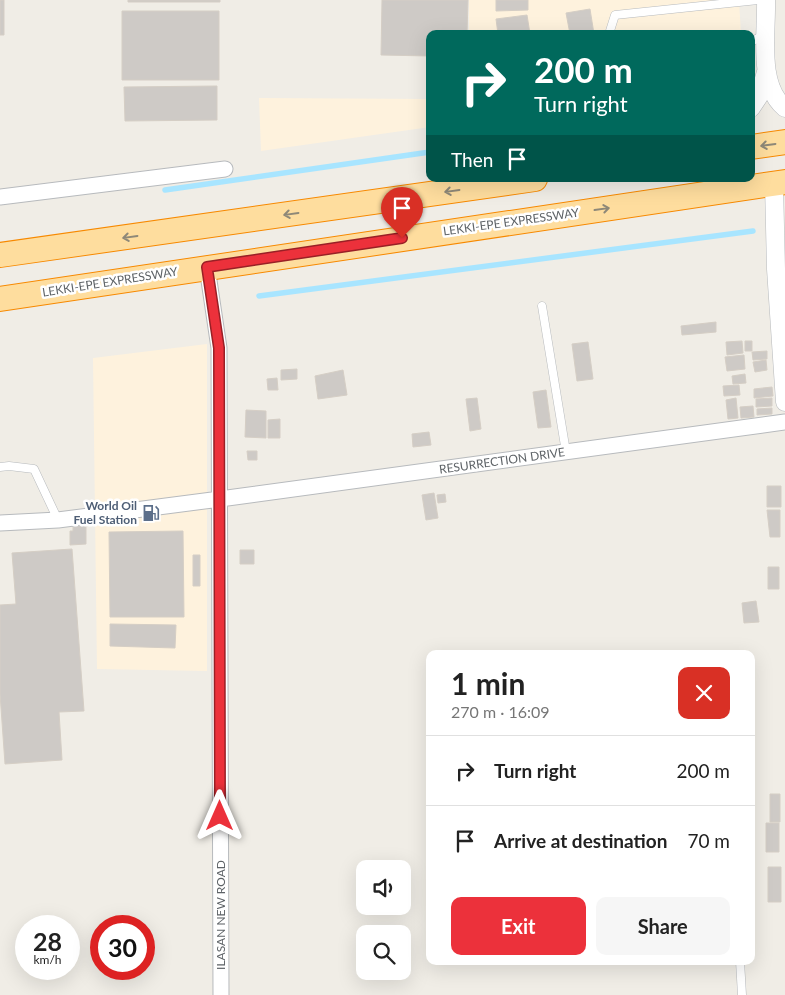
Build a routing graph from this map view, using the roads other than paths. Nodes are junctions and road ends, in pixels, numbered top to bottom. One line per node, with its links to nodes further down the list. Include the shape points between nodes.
1 (758, 0): 3 (lane, via 615,14)
2 (766, 0): 4 (street)
3 (610, 30)
4 (767, 33): 5 (lane); 6 (street)
5 (755, 40)
6 (767, 71): 7 (street); 8 (street, via 772,90)
7 (755, 102)
8 (785, 108)
9 (785, 142): 10 (highway, one-way to 10)
10 (755, 146)
11 (225, 169): 14 (street)
12 (513, 182): 15 (highway, one-way to 15)
13 (780, 183): 16 (highway, LEKKI-EPE EXPRESSWAY, one-way to 13); 17 (street)
14 (0, 197)
15 (0, 256)
16 (207, 267): 18 (highway, LEKKI-EPE EXPRESSWAY); 24 (street, ILASAN NEW ROAD, via 219,348)
17 (781, 272): 20 (street)
18 (0, 299)
19 (542, 306): 22 (lane)
20 (785, 402)
21 (785, 422): 22 (street, RESURRECTION DRIVE)
22 (566, 452): 24 (street, RESURRECTION DRIVE)
23 (0, 467): 25 (lane, via 34,469)
24 (220, 499): 25 (street, RESURRECTION DRIVE); 28 (street, ILASAN NEW ROAD)
25 (58, 520): 26 (street, RESURRECTION DRIVE)
26 (0, 523)
27 (740, 965): 29 (lane)
28 (221, 995)
29 (742, 995)

